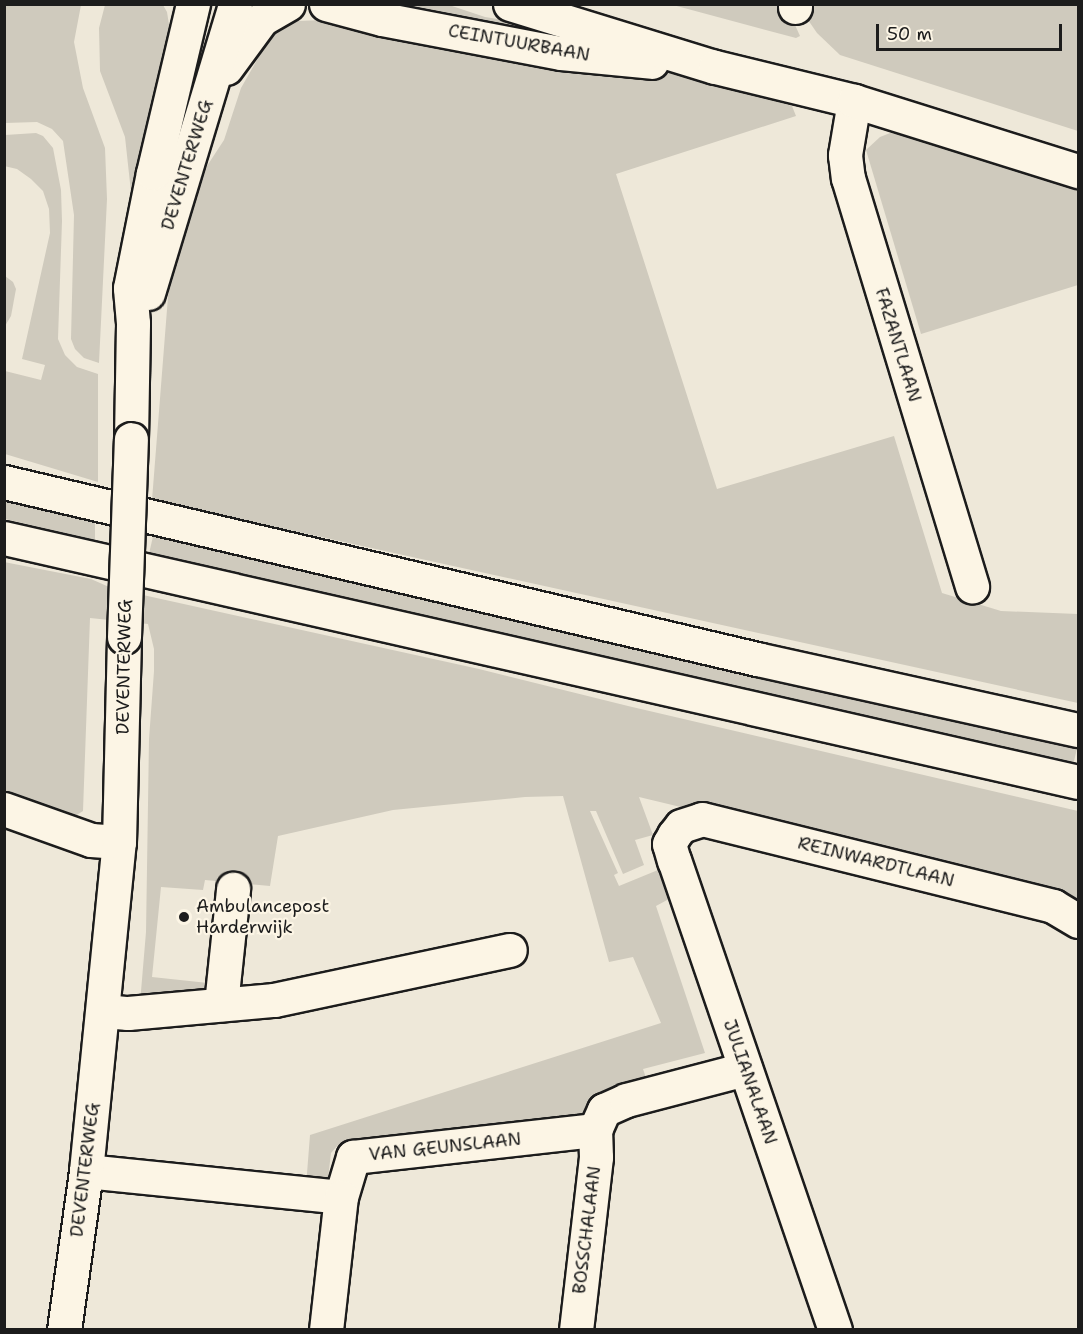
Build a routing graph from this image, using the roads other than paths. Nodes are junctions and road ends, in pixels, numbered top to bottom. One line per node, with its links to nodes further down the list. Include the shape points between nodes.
1 (193, 4): 10 (main road, DEVENTERWEG, via 130,288)
2 (235, 4): 7 (main road, DEVENTERWEG)
3 (288, 4): 7 (main road, via 251,32)
4 (326, 4): 6 (main road, CEINTUURBAAN, via 382,19 561,53)
5 (510, 4): 6 (main road, CEINTUURBAAN)
6 (715, 67): 8 (main road, CEINTUURBAAN)
7 (209, 94): 10 (main road, DEVENTERWEG, via 149,291)
8 (854, 101): 9 (main road, CEINTUURBAAN); 13 (main road, FAZANTLAAN, via 845,155 848,178)
9 (1078, 171)
10 (133, 323): 18 (main road, DEVENTERWEG, bridge)
11 (4, 482): 14 (main road, via 757,659)
12 (4, 538): 15 (main road)
13 (972, 587)
14 (1078, 730)
15 (1078, 782)
16 (4, 809): 18 (main road, via 91,840)
17 (674, 835): 20 (main road, REINWARDTLAAN, via 681,826 702,819 1053,906); 24 (main road, JULIANALAAN, via 669,844 674,861)
18 (119, 842): 23 (main road, DEVENTERWEG)
19 (233, 889): 22 (main road)
20 (1078, 921)
21 (510, 950): 22 (main road, via 274,1000)
22 (221, 1004): 23 (main road, via 128,1013)
23 (104, 1011): 26 (main road, DEVENTERWEG)
24 (745, 1069): 25 (main road, via 626,1100 604,1110); 31 (main road, JULIANALAAN)
25 (595, 1130): 27 (main road, VAN GEUNSLAAN, via 352,1157); 30 (main road, BOSSCHALAAN, via 596,1157)
26 (87, 1171): 27 (main road); 28 (main road, DEVENTERWEG)
27 (341, 1197): 29 (main road)
28 (64, 1329)
29 (326, 1329)
30 (576, 1329)
31 (836, 1329)

